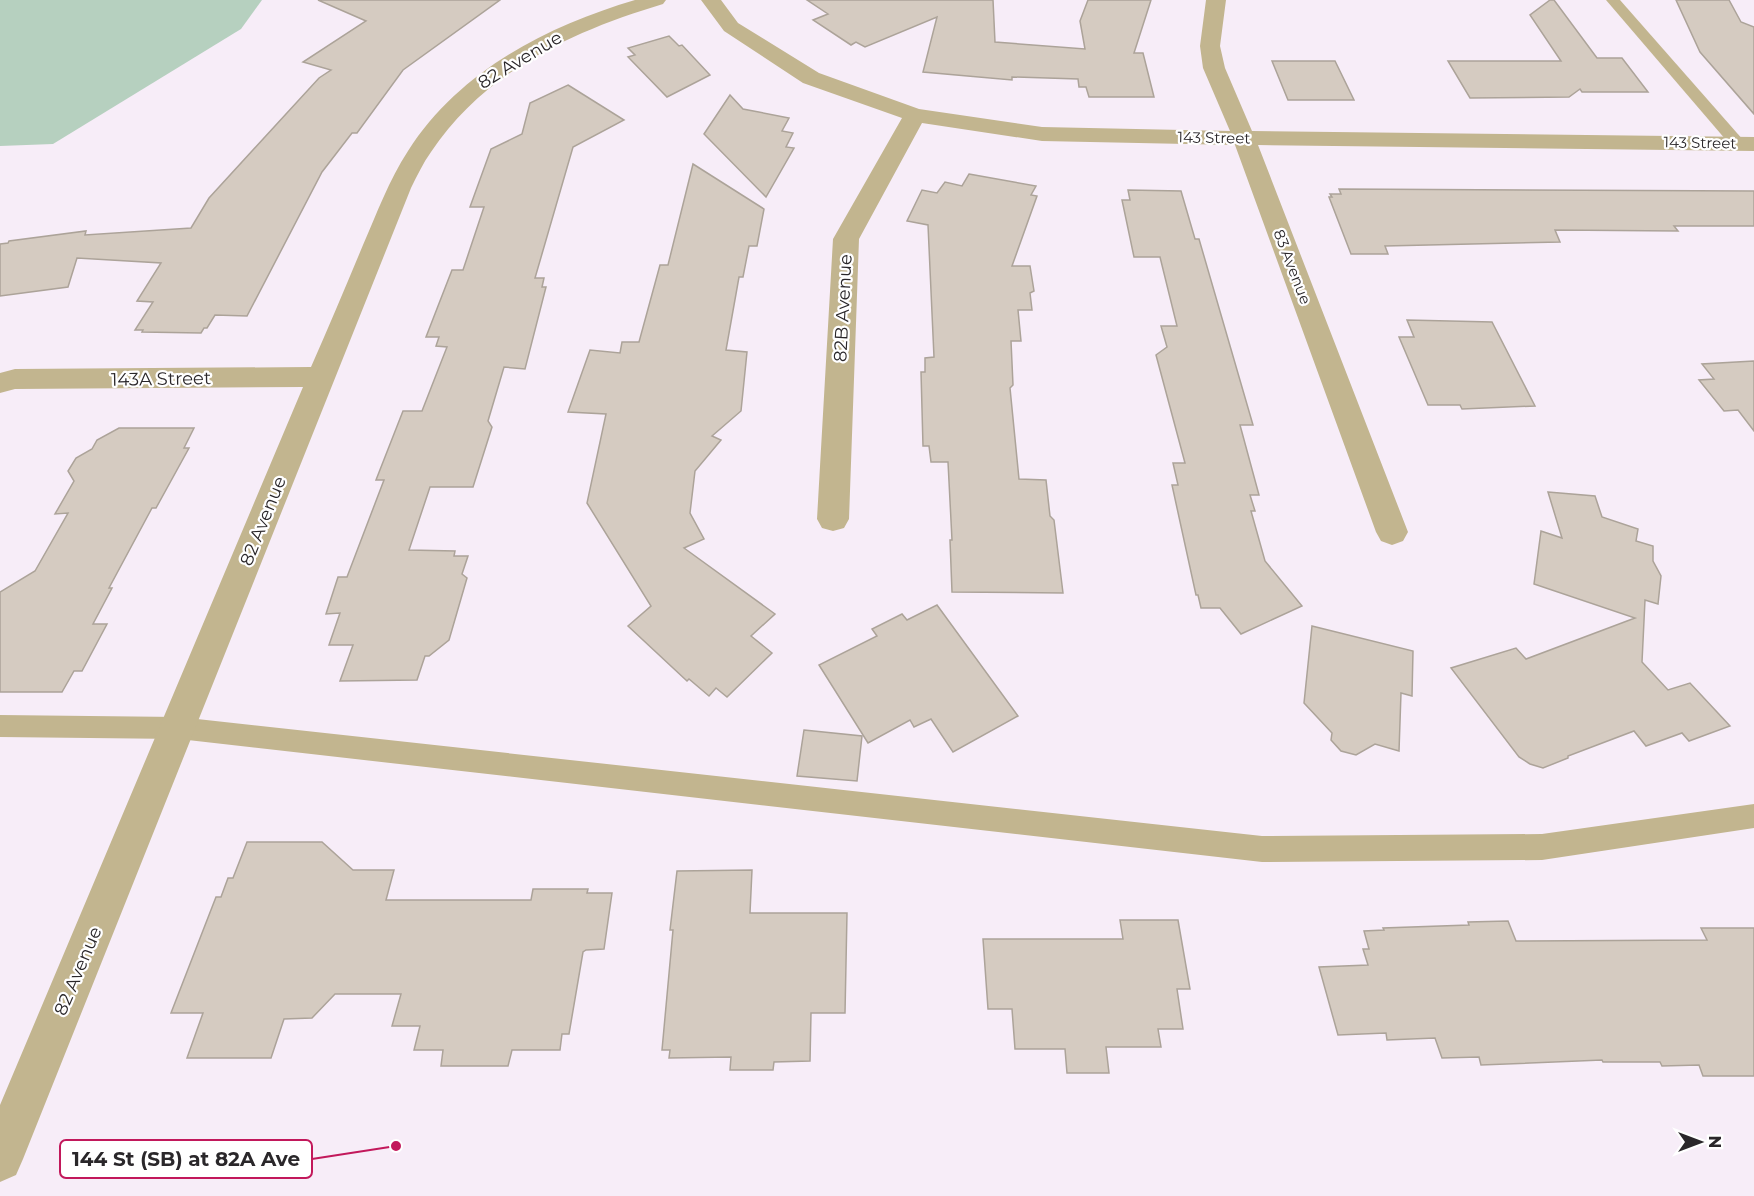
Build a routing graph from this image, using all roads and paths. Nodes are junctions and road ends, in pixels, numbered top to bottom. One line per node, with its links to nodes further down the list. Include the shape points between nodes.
1 (656, 0): 8 (street, 82 Avenue, via 601,16 542,43 482,81 453,107 427,138 407,172)
2 (711, 0): 5 (street, 143 Street, via 731,27 811,78)
3 (1216, 0): 6 (street, 83 Avenue, via 1210,57)
4 (1613, 0): 7 (lane)
5 (915, 115): 6 (street, 143 Street, via 1042,134); 10 (street, 82B Avenue, via 846,239)
6 (1244, 138): 7 (street, 143 Street); 11 (street, 83 Avenue)
7 (1746, 144)
8 (322, 377): 9 (street, 143A Street, via 15,379); 13 (street, 82 Avenue)
9 (0, 383)
10 (833, 519)
11 (1392, 532)
12 (0, 726): 13 (lane)
13 (179, 728): 14 (lane, via 1262,849 1542,847); 15 (street, 82 Avenue)
14 (1754, 816)
15 (0, 1159)

